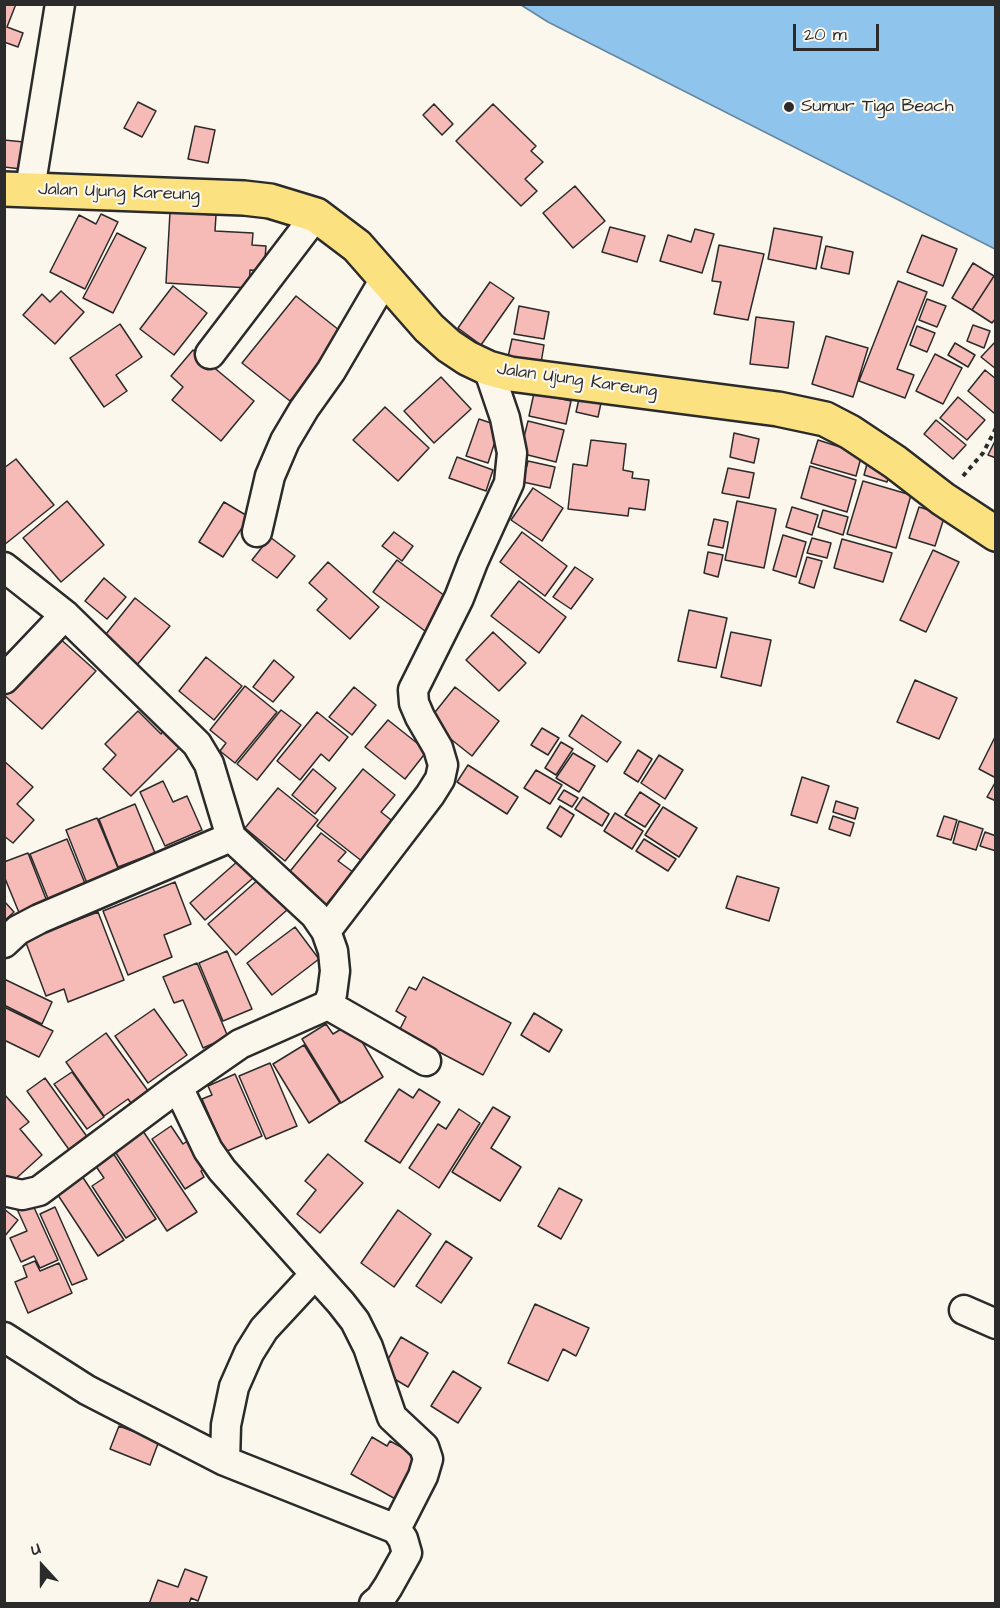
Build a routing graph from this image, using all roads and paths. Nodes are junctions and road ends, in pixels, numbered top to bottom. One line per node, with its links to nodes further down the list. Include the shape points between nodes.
1 (60, 4): 2 (street)
2 (17, 189): 3 (main road, Jalan Ujung Kareung, via 244,198 270,201)
3 (316, 215): 4 (main road, Jalan Ujung Kareung, via 357,246); 5 (street)
4 (386, 277): 6 (main road, Jalan Ujung Kareung, via 449,346); 9 (street, via 285,441 270,476)
5 (210, 354)
6 (488, 368): 8 (main road, Jalan Ujung Kareung, via 815,416 850,432); 15 (street, via 506,418 512,453 509,483 459,598 413,690 420,717 438,748 440,779)
7 (996, 428): 8 (path, via 983,453)
8 (943, 499): 10 (main road, Jalan Ujung Kareung)
9 (257, 532)
10 (996, 534)
11 (4, 567): 12 (street)
12 (65, 615): 13 (street); 14 (street, via 197,744 209,764)
13 (4, 679)
14 (231, 837): 15 (street, via 315,915); 16 (street, via 39,919)
15 (326, 931): 17 (street, via 335,970)
16 (4, 943)
17 (328, 1005): 18 (street); 19 (street, via 240,1044)
18 (426, 1061)
19 (178, 1087): 20 (street, via 39,1191 22,1195); 21 (street, via 208,1150 222,1170)
20 (4, 1191)
21 (315, 1274): 25 (street, via 264,1329 249,1353 234,1387 226,1425); 26 (street, via 355,1321 392,1417 424,1447 428,1459)
22 (964, 1310): 23 (street)
23 (996, 1324)
24 (4, 1337): 25 (street, via 87,1390)
25 (225, 1461): 26 (street)
26 (396, 1529): 27 (street, via 407,1553)
27 (374, 1604)

